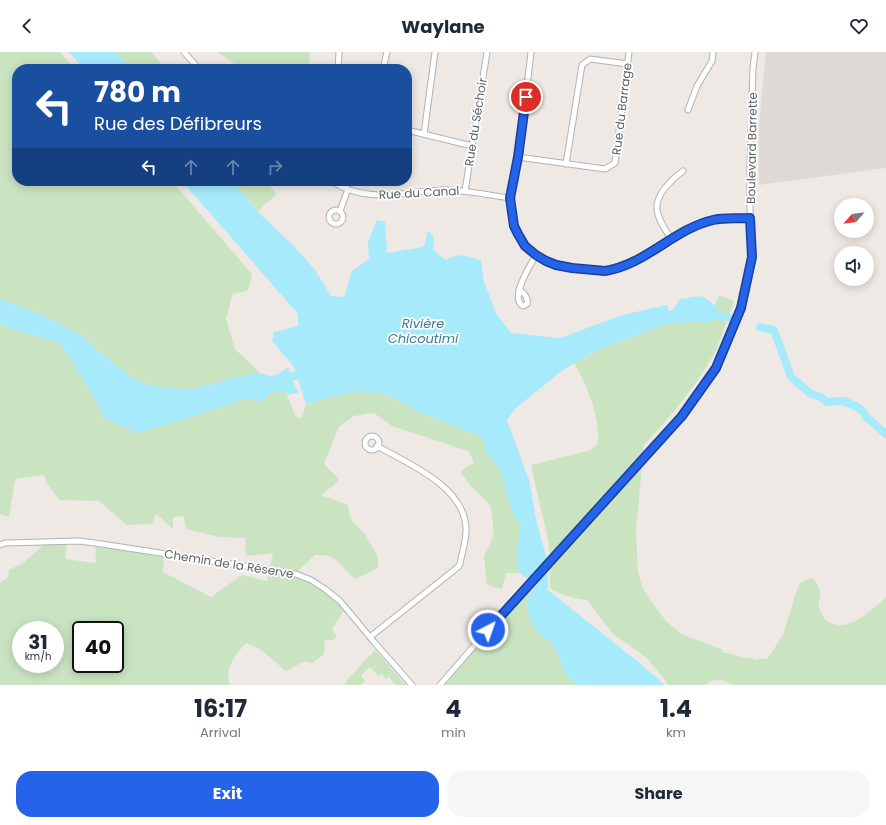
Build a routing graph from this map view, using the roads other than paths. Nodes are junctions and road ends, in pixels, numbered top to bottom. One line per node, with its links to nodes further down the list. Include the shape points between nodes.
1 (184, 52): 10 (street)
2 (339, 52): 11 (street)
3 (387, 52): 12 (street)
4 (435, 52): 16 (street)
5 (487, 52): 17 (street, Rue du Séchoir)
6 (531, 52): 18 (street)
7 (629, 52): 13 (street, Rue du Barrage)
8 (713, 52): 14 (street, via 712,61 697,86)
9 (755, 52): 26 (street, Boulevard Barrette)
10 (195, 64)
11 (338, 64)
12 (384, 64)
13 (628, 64): 19 (street, via 590,59 582,66); 19 (street, Rue du Barrage, via 615,163 605,169)
14 (688, 110)
15 (412, 131): 16 (street)
16 (424, 134): 17 (street)
17 (472, 146): 23 (street, Rue du Séchoir)
18 (518, 157): 19 (street, Rue du Barrage); 24 (street)
19 (566, 164)
20 (683, 171): 27 (street, via 661,193 656,207 661,222)
21 (342, 186): 22 (street, Rue du Canal)
22 (348, 189): 23 (street, Rue du Canal, via 374,196 443,190); 25 (street)
23 (465, 191): 24 (street, Rue du Canal)
24 (510, 198): 28 (street, via 514,226 525,246)
25 (340, 211)
26 (750, 218): 27 (street, via 713,220); 34 (street, Boulevard Barrette, via 752,257 741,308 716,368 682,416)
27 (672, 240): 28 (street, via 627,265 605,271 556,265)
28 (536, 255): 29 (street)
29 (520, 289)
30 (377, 446): 32 (street, via 446,488 454,496 466,527 458,567)
31 (0, 545): 32 (street, Chemin de la Réserve, via 95,542 296,574 311,580 340,601)
32 (370, 637): 33 (street, Chemin de la Réserve)
33 (412, 685)
34 (440, 685)

